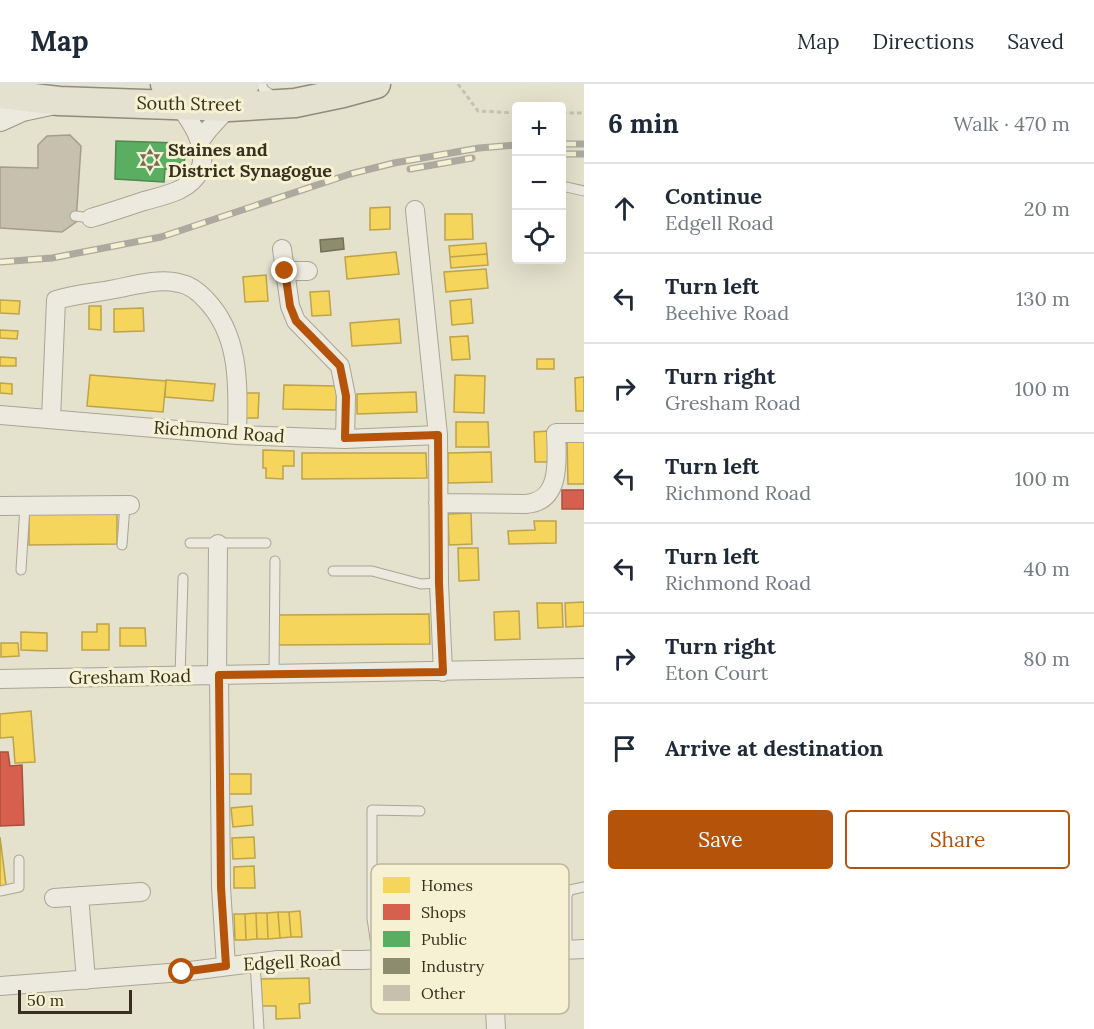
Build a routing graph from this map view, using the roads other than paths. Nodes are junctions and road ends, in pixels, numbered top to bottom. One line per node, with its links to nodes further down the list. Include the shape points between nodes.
1 (245, 84): 3 (main road, South Street)
2 (376, 84): 5 (main road, South Street, via 294,103)
3 (184, 89): 6 (main road, South Street); 7 (main road, South Street); 9 (street)
4 (0, 93): 6 (main road, South Street)
5 (270, 94): 7 (main road, South Street)
6 (59, 100): 8 (main road, via 22,108)
7 (229, 107): 9 (street)
8 (0, 118)
9 (200, 141): 13 (street, via 203,160 199,170 179,190)
10 (566, 187): 11 (lane)
11 (584, 191)
12 (415, 210): 21 (street)
13 (83, 217)
14 (282, 249): 15 (street)
15 (285, 271): 16 (street); 22 (street, via 296,321 340,366 346,396)
16 (308, 271)
17 (0, 415): 18 (street, Richmond Road)
18 (51, 419): 20 (street, Richmond Road); 20 (street, via 56,300 147,283 175,282 204,297 226,327 234,353)
19 (584, 433): 23 (street, via 556,433 556,477 549,491 537,501)
20 (237, 435): 22 (street, Richmond Road)
21 (438, 435): 22 (street, Richmond Road); 23 (street)
22 (345, 438)
23 (438, 502): 35 (street)
24 (128, 505): 26 (street); 30 (lane)
25 (0, 506): 26 (street)
26 (25, 506): 32 (lane)
27 (190, 543): 29 (lane)
28 (266, 543): 29 (lane)
29 (218, 544): 39 (street)
30 (123, 545)
31 (275, 561): 38 (lane)
32 (21, 570)
33 (333, 571): 35 (lane, via 372,571 421,584)
34 (183, 579): 40 (lane)
35 (439, 583): 37 (street)
36 (584, 668): 37 (street, Gresham Road)
37 (443, 672): 38 (street, Gresham Road)
38 (274, 674): 39 (street, Gresham Road)
39 (218, 675): 40 (street, Gresham Road); 55 (street)
40 (180, 676): 41 (street, Gresham Road)
41 (0, 679)
42 (420, 811): 44 (lane, via 372,810)
43 (19, 860): 46 (lane, via 19,886)
44 (372, 864)
45 (584, 886): 48 (lane)
46 (0, 891)
47 (141, 892): 49 (street)
48 (569, 892)
49 (79, 896): 50 (street); 56 (street)
50 (54, 898)
51 (569, 908): 52 (lane)
52 (575, 949)
53 (371, 959): 54 (street, Edgell Road)
54 (255, 962): 55 (street, Edgell Road); 59 (lane)
55 (226, 966): 56 (street, Edgell Road)
56 (86, 980): 57 (street, Edgell Road)
57 (0, 986)
58 (495, 1014): 60 (street)
59 (259, 1029)
60 (496, 1029)

